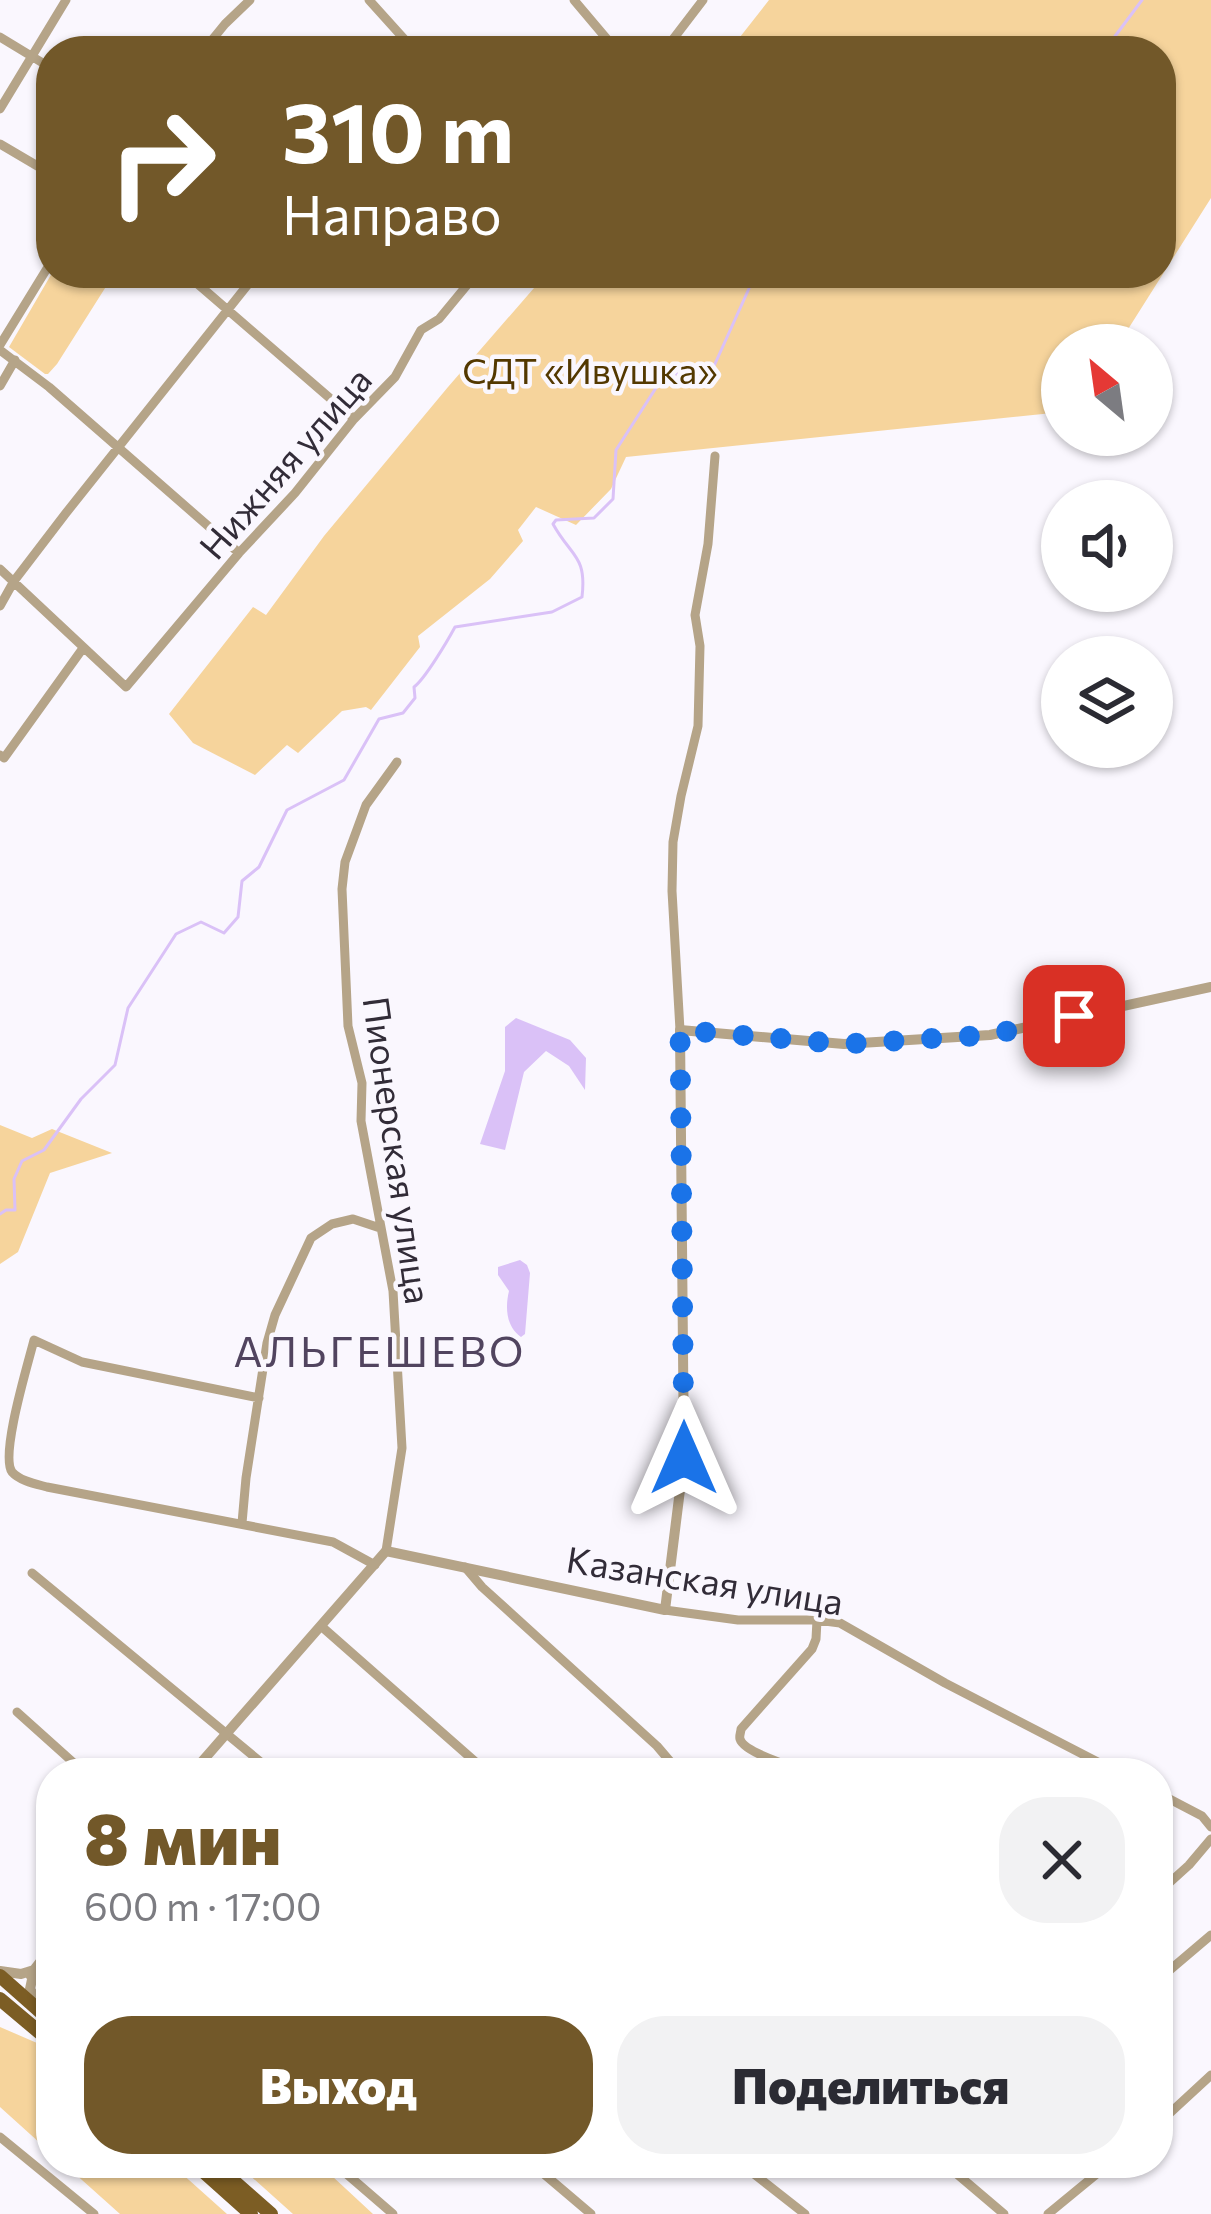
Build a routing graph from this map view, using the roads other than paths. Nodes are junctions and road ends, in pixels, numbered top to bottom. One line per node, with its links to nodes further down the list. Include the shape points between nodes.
1 (66, 0): 6 (street)
2 (250, 0): 7 (street)
3 (369, 0): 8 (street)
4 (574, 0): 9 (street)
5 (703, 0): 10 (street)
6 (45, 36)
7 (215, 36)
8 (401, 36)
9 (604, 36)
10 (675, 36)
11 (0, 38): 13 (street)
12 (36, 52): 13 (street)
13 (33, 57): 14 (street); 15 (street)
14 (36, 59)
15 (0, 110)
16 (0, 144): 17 (street)
17 (36, 164)
18 (36, 287): 23 (street)
19 (202, 288): 22 (street)
20 (246, 288): 22 (street)
21 (466, 288): 26 (street, Нижняя улица, via 421,330 395,377)
22 (228, 311): 26 (street); 27 (street)
23 (0, 347): 24 (street)
24 (15, 360): 25 (street); 27 (street)
25 (0, 386)
26 (354, 419): 29 (street, Нижняя улица)
27 (118, 446): 29 (street); 31 (street)
28 (715, 457): 37 (street, via 695,615 698,726 673,842)
29 (239, 554): 33 (street, Нижняя улица, via 126,686)
30 (0, 569): 31 (street)
31 (14, 581): 32 (street); 33 (street)
32 (0, 606)
33 (82, 648): 34 (street)
34 (2, 756)
35 (397, 763): 38 (street, Пионерская улица, via 366,805 342,889 348,1026)
36 (1211, 987): 37 (street, via 990,1035 844,1044)
37 (680, 1030): 45 (street, via 684,1458)
38 (381, 1228): 39 (street, via 352,1219 310,1238 274,1315); 41 (street, Пионерская улица, via 402,1448)
39 (259, 1398): 40 (street); 40 (street, via 82,1362 34,1340 11,1427 11,1471 32,1483)
40 (242, 1523): 42 (street, via 333,1542)
41 (386, 1551): 42 (street, Пионерская улица); 43 (street, Казанская улица)
42 (375, 1565): 47 (street, Пионерская улица)
43 (465, 1567): 45 (street, Казанская улица); 54 (street)
44 (32, 1573): 49 (street)
45 (665, 1610): 46 (street, Казанская улица)
46 (817, 1620): 55 (street, via 812,1648 739,1736); 56 (street, Казанская улица, via 840,1623)
47 (320, 1626): 49 (street, Пионерская улица); 53 (street)
48 (17, 1712): 50 (street)
49 (225, 1732): 51 (street, Пионерская улица); 52 (street)
50 (68, 1758)
51 (204, 1758)
52 (256, 1758)
53 (471, 1758)
54 (668, 1758)
55 (771, 1758)
56 (1090, 1758)
57 (1173, 1801): 58 (street)
58 (1211, 1827)
59 (1211, 1839): 60 (street)
60 (1173, 1879)
61 (1211, 1935): 63 (street)
62 (36, 1967): 64 (street)
63 (1173, 1967)
64 (34, 1970): 65 (street); 66 (street); 67 (street)
65 (0, 1974): 66 (main road)
66 (8, 1998): 68 (main road); 69 (main road)
67 (36, 1998)
68 (36, 2013)
69 (36, 2027)
70 (1211, 2075): 71 (street)
71 (1173, 2108)
72 (0, 2137): 73 (street)
73 (36, 2166)
74 (50, 2178): 82 (street)
75 (211, 2178): 83 (main road)
76 (230, 2178): 84 (main road)
77 (351, 2178): 85 (street)
78 (549, 2178): 86 (street)
79 (759, 2178): 87 (street)
80 (962, 2178): 88 (street)
81 (1092, 2178): 89 (street)
82 (94, 2214)
83 (251, 2214)
84 (271, 2214)
85 (393, 2214)
86 (591, 2214)
87 (805, 2214)
88 (1004, 2214)
89 (1048, 2214)

